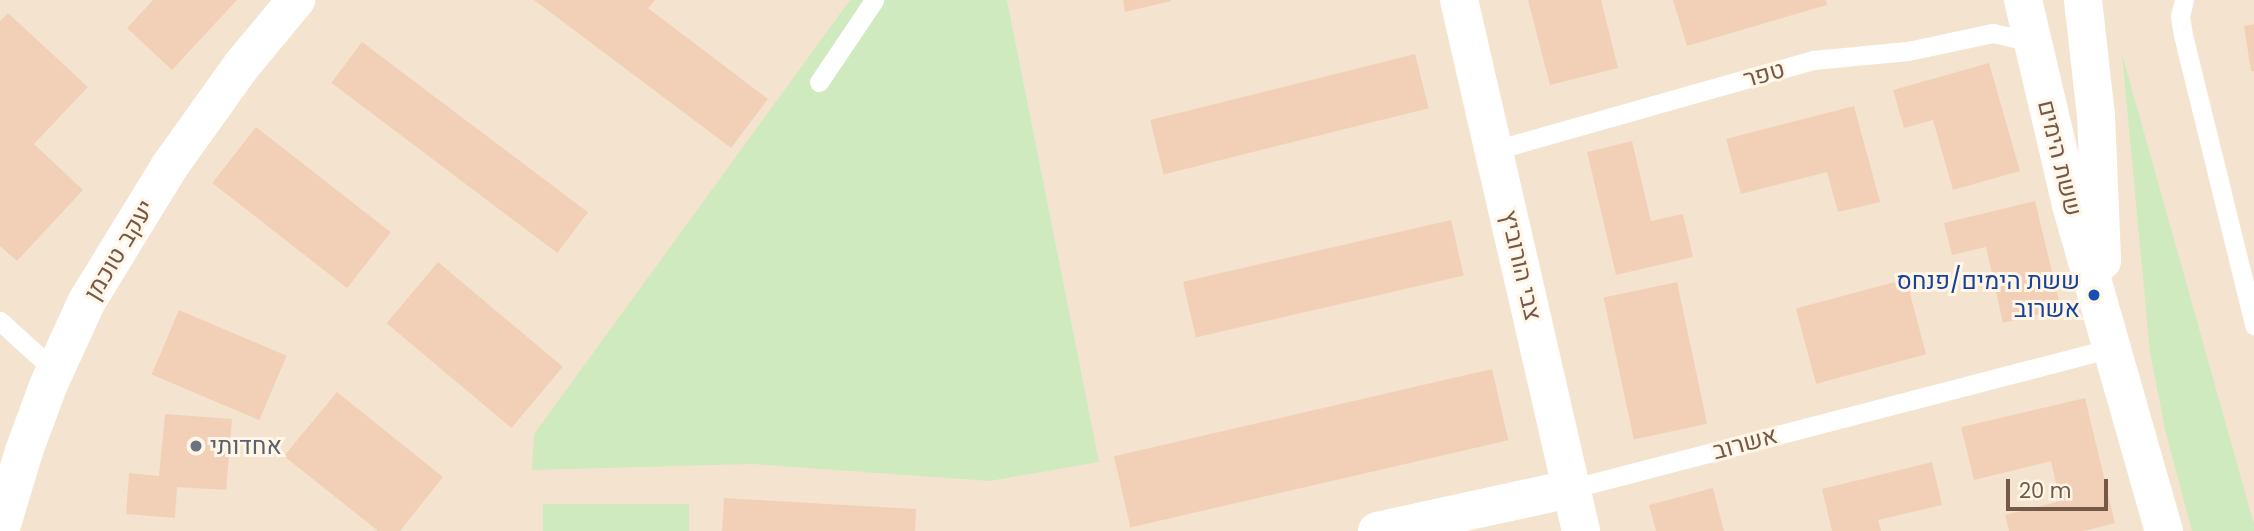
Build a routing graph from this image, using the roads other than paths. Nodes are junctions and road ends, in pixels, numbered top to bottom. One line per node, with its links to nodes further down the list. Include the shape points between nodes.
1 (296, 0): 13 (street, יעקב טוכמן, via 242,65 169,167 87,301)
2 (874, 0): 8 (lane)
3 (1459, 0): 9 (street, צבי הורוביץ)
4 (2023, 0): 7 (street, ששת הימים)
5 (2083, 0): 12 (street, ששת הימים, via 2096,116)
6 (2184, 0): 11 (lane, via 2180,16 2183,35)
7 (2034, 49): 9 (lane, טפר, via 2020,38 1993,33 1908,51 1813,60); 12 (street, ששת הימים, via 2071,205)
8 (819, 82)
9 (1495, 150): 14 (street, צבי הורוביץ)
10 (0, 321): 13 (lane)
11 (2254, 325)
12 (2108, 332): 14 (lane, אשרוב); 18 (street, ששת הימים)
13 (55, 371): 15 (street, יעקב טוכמן)
14 (1570, 489): 16 (street, אשרוב); 17 (street, צבי הורוביץ)
15 (0, 531)
16 (1377, 531)
17 (1581, 531)
18 (2164, 531)

